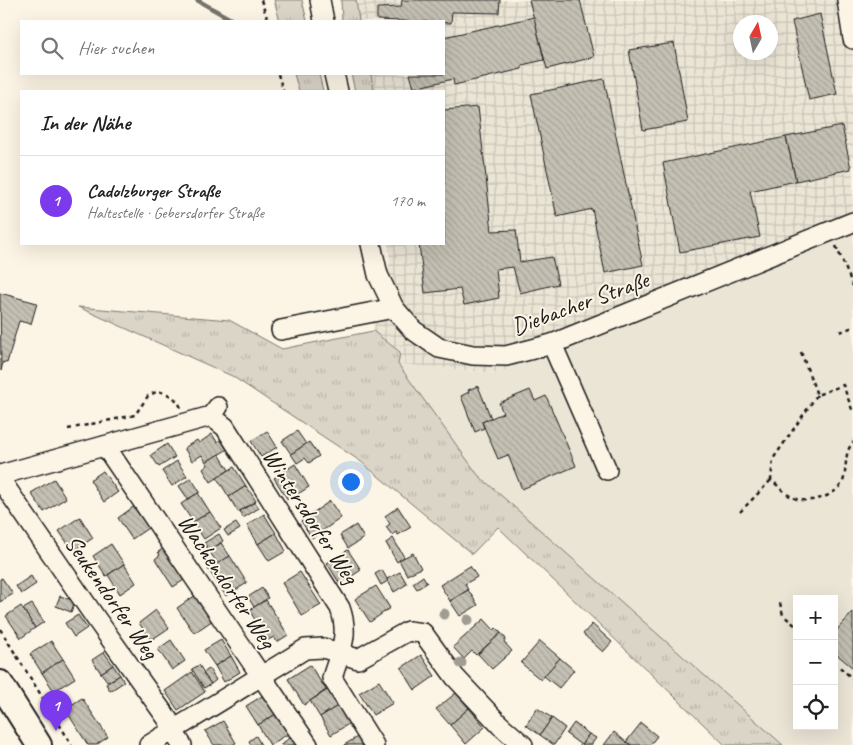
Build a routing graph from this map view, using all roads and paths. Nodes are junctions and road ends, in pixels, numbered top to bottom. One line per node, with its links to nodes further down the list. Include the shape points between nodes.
1 (260, 0): 4 (path)
2 (320, 0): 5 (street)
3 (847, 0): 6 (street)
4 (268, 20)
5 (324, 20)
6 (853, 40)
7 (278, 75): 9 (path)
8 (334, 75): 10 (street)
9 (283, 90)
10 (338, 90)
11 (853, 222): 12 (street, Diebacher Straße)
12 (830, 232): 14 (path); 19 (street, Diebacher Straße)
13 (371, 245): 15 (street, Diebacher Straße, via 378,276)
14 (853, 286)
15 (394, 308): 17 (street); 19 (street, Diebacher Straße, via 413,330 439,348 473,355 506,356)
16 (853, 327): 18 (path)
17 (281, 330)
18 (840, 332)
19 (552, 344): 28 (street)
20 (801, 352): 21 (path)
21 (817, 395): 22 (path, via 843,385); 30 (path, via 773,459)
22 (852, 406): 23 (path)
23 (853, 412)
24 (185, 424): 25 (path, via 180,404 170,394 158,391 148,396 135,415); 27 (street); 35 (street, Wintersdorfer Weg, via 214,411 225,427 340,608 345,638)
25 (68, 429)
26 (853, 442): 30 (path, via 846,456 844,479 840,487 829,495 804,501 792,497)
27 (105, 446): 29 (street); 37 (street, Wachendorfer Weg)
28 (607, 470)
29 (0, 477): 40 (street, Seukendorfer Weg, via 169,721)
30 (771, 480): 31 (path)
31 (740, 512)
32 (780, 603): 33 (path, via 783,615)
33 (793, 624)
34 (0, 629): 42 (path)
35 (340, 652): 37 (street, via 323,648 306,650); 45 (street, Wintersdorfer Weg, via 332,678); 46 (street, via 358,659 408,631 423,633 455,677)
36 (838, 666): 38 (path)
37 (261, 675): 40 (street); 44 (street, Wachendorfer Weg)
38 (853, 679)
39 (0, 683): 41 (main road)
40 (177, 738): 43 (street)
41 (39, 745)
42 (72, 745)
43 (149, 745)
44 (308, 745)
45 (374, 745)
46 (523, 745)

